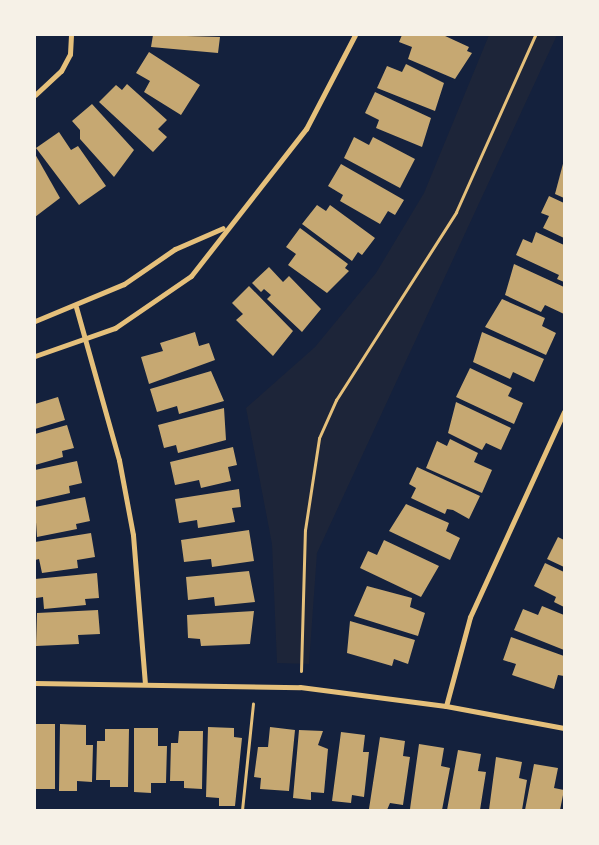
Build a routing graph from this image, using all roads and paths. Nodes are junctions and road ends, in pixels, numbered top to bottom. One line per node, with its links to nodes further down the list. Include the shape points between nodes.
1 (72, 35): 4 (street, via 70,54 61,71)
2 (354, 35): 5 (street, via 306,129 278,169)
3 (535, 35): 11 (path, via 456,212 336,400 319,438 306,530)
4 (35, 95)
5 (224, 228): 6 (street, via 175,249 124,284); 8 (street, via 184,281 115,328)
6 (76, 307): 7 (street); 8 (street)
7 (35, 321)
8 (86, 341): 9 (street); 13 (street, via 133,535)
9 (35, 356)
10 (564, 412): 15 (street, via 465,630)
11 (301, 671)
12 (35, 682): 13 (street)
13 (145, 683): 15 (street, via 300,687)
14 (253, 704): 17 (path)
15 (446, 706): 16 (street)
16 (564, 728)
17 (242, 810)

